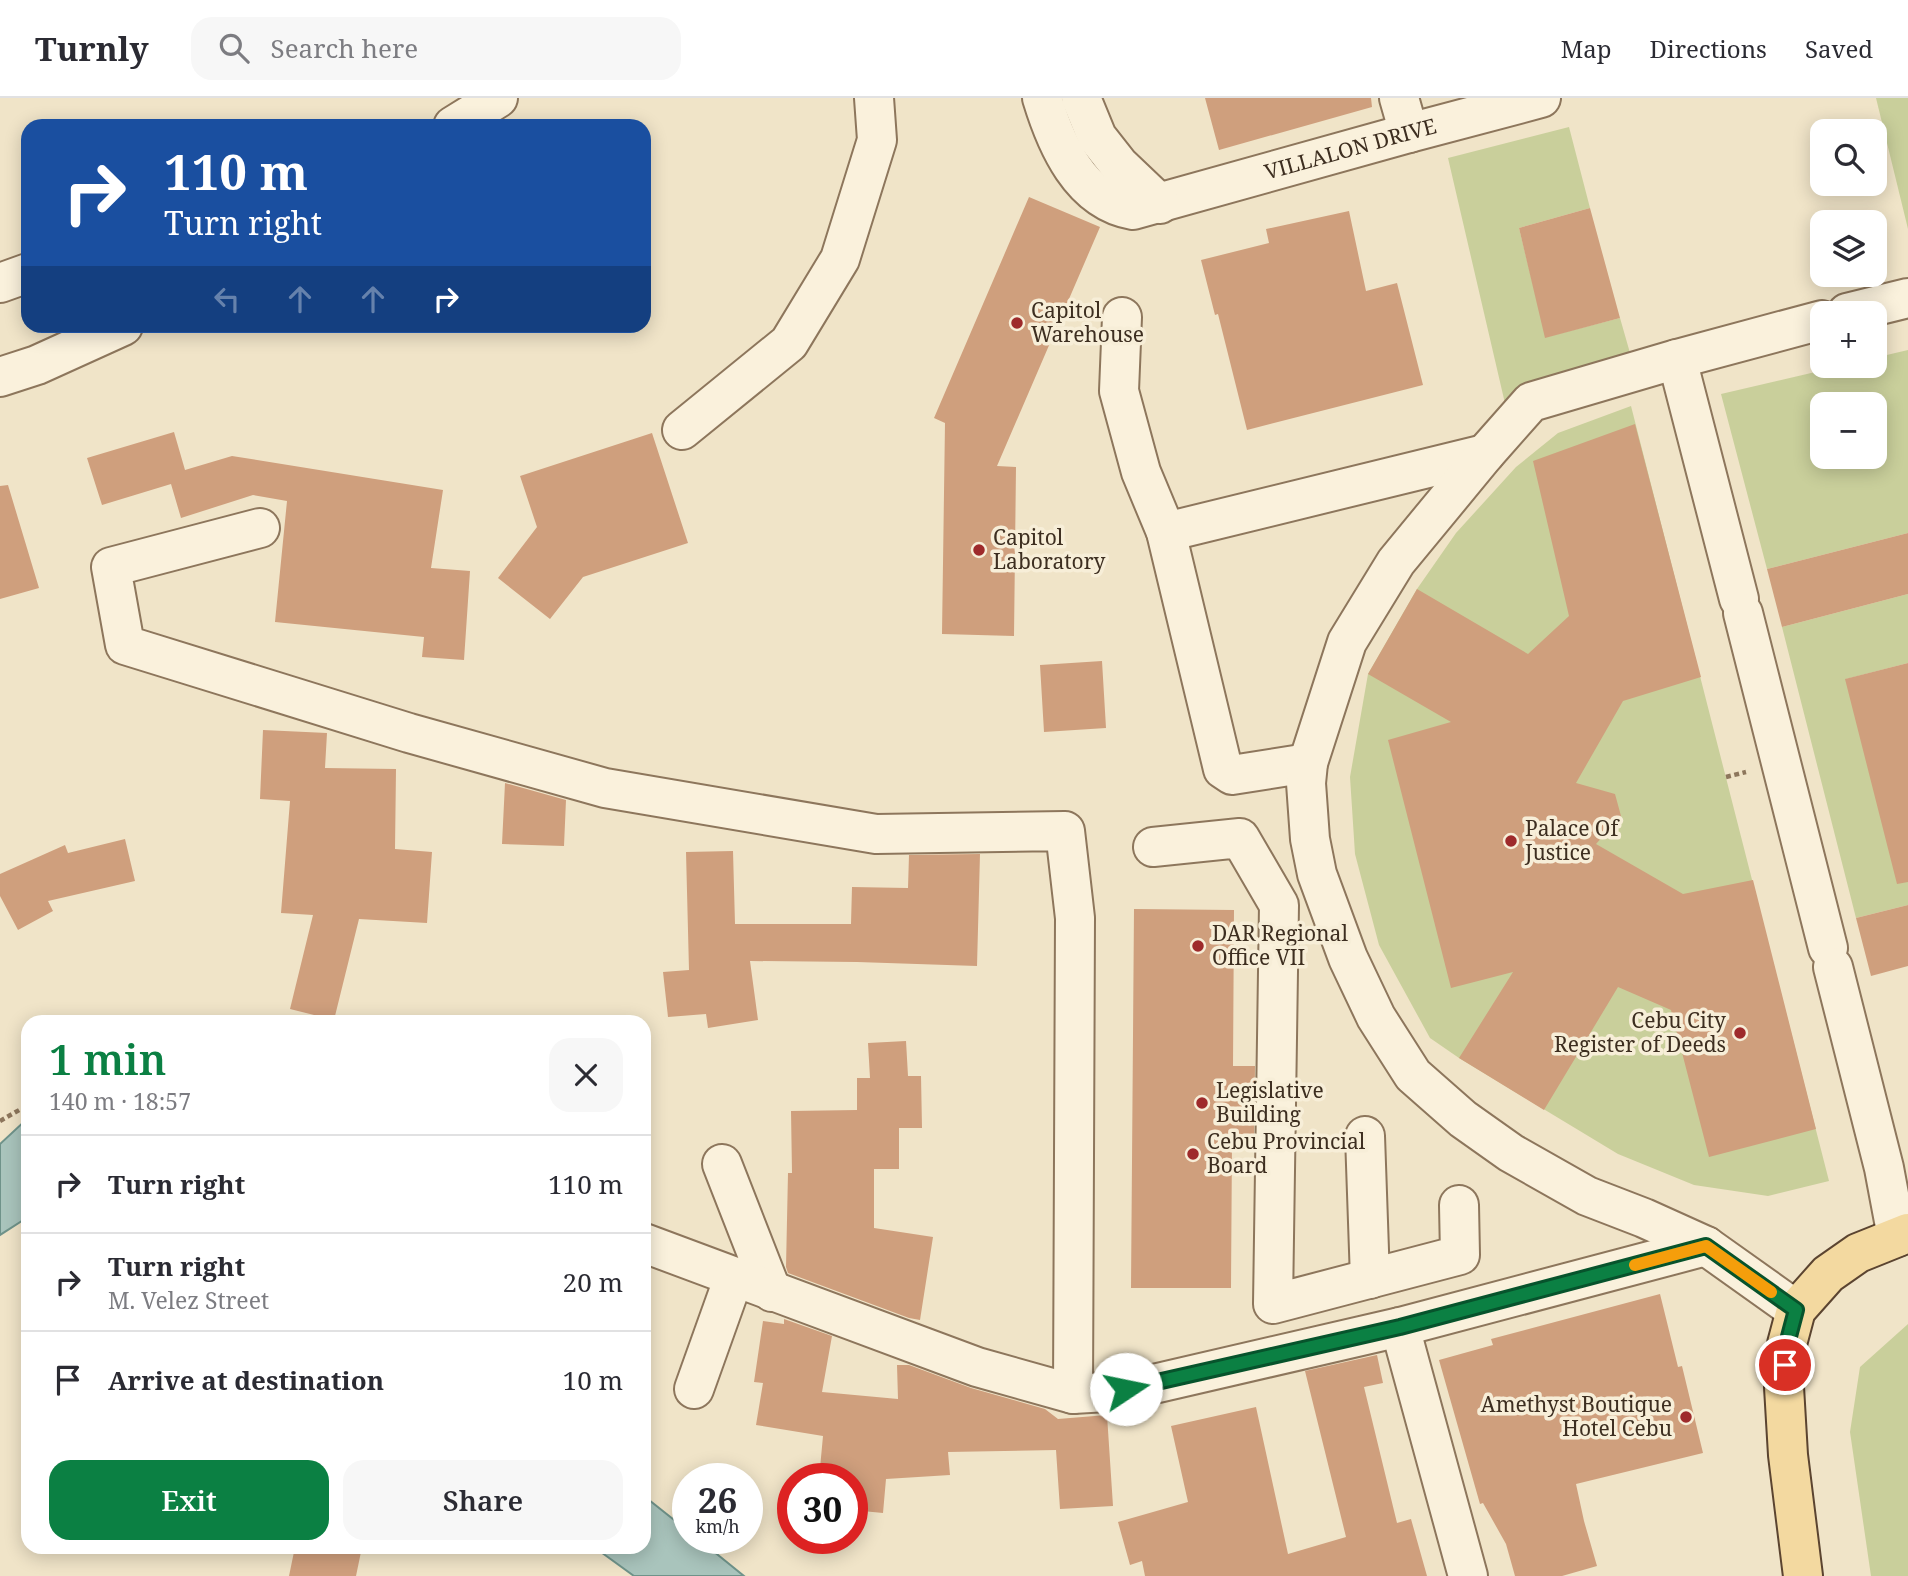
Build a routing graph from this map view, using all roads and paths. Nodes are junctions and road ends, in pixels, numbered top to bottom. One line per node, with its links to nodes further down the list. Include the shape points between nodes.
1 (498, 98): 7 (street)
2 (874, 98): 18 (street, via 877,140 840,259 789,342)
3 (1042, 98): 8 (street, VILLALON DRIVE, via 1051,129 1084,184 1118,208)
4 (1081, 98): 8 (street, via 1097,137)
5 (1541, 98): 6 (street, VILLALON DRIVE)
6 (1404, 115): 8 (street, VILLALON DRIVE)
7 (464, 119)
8 (1160, 204)
9 (21, 276): 10 (street)
10 (0, 284)
11 (1908, 298): 12 (street)
12 (1887, 303)
13 (1122, 317): 21 (street, via 1119,391 1141,472)
14 (1810, 323): 16 (street)
15 (108, 333): 17 (street)
16 (1677, 359): 19 (street, via 1531,402); 31 (street)
17 (0, 377)
18 (682, 430)
19 (1485, 454): 21 (street); 22 (street, via 1396,562 1346,642)
20 (260, 528): 40 (street, via 111,567 125,645 605,788 877,834 1065,831 1075,918)
21 (1166, 532): 22 (street, via 1223,769 1232,775)
22 (1308, 763): 24 (street, via 1310,839)
23 (1153, 847): 25 (street, via 1240,838)
24 (1317, 874): 25 (street); 33 (street, via 1376,1017 1413,1075 1511,1153 1587,1196)
25 (1279, 905): 35 (street, via 1273,1304)
26 (21, 1109): 27 (path)
27 (0, 1121)
28 (1365, 1136): 35 (street)
29 (722, 1164): 36 (street)
30 (1459, 1205): 35 (street, via 1460,1255)
31 (1903, 1235): 37 (main road, via 1858,1253 1828,1274)
32 (651, 1246): 34 (street)
33 (1706, 1246): 37 (street); 38 (street)
34 (734, 1277): 36 (street); 39 (street)
35 (1370, 1279)
36 (772, 1292): 40 (street, via 977,1367)
37 (1796, 1310): 42 (main road, via 1787,1344 1784,1387)
38 (1400, 1327): 40 (street, via 1145,1386); 41 (street)
39 (694, 1389)
40 (1073, 1394)
41 (1468, 1576)
42 (1803, 1576)

